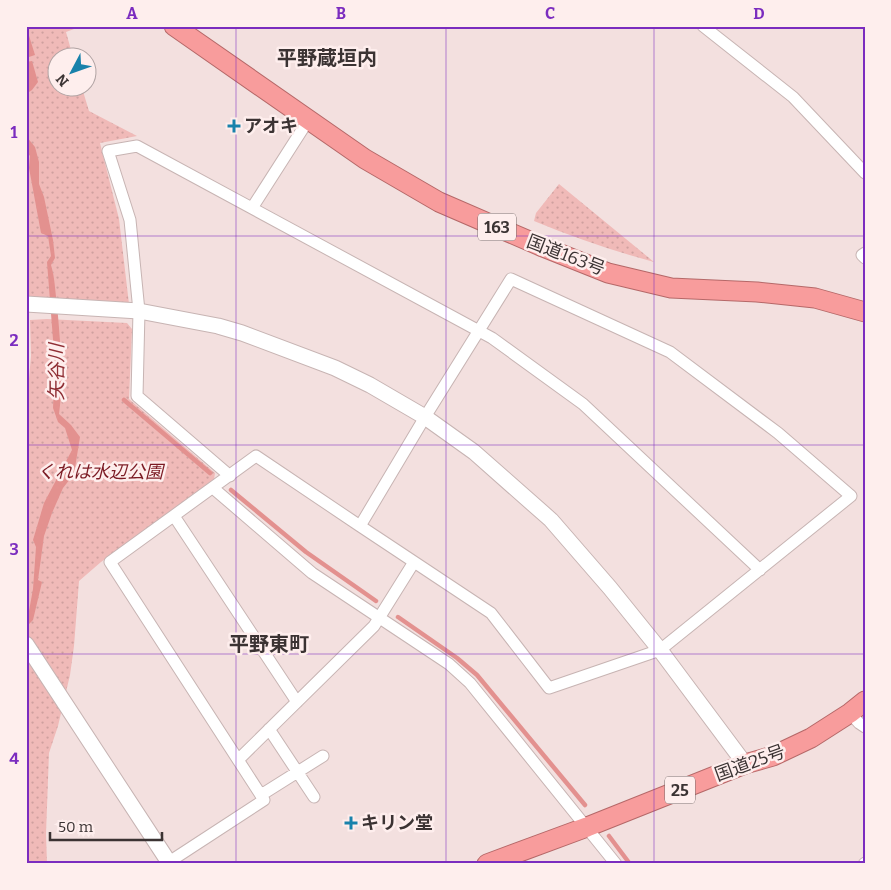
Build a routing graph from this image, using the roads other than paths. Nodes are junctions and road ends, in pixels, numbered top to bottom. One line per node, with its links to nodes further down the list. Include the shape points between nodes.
1 (174, 26): 3 (highway, 国道163号 / 163)
2 (703, 26): 4 (street, via 793,97)
3 (309, 119): 5 (street); 10 (highway, 国道163号 / 163, via 365,159 439,202 608,272 671,288 815,298)
4 (865, 173)
5 (252, 208): 9 (street, via 137,146 108,151 130,220); 11 (street)
6 (865, 253): 7 (street, via 862,255)
7 (865, 258)
8 (34, 305): 9 (street)
9 (133, 311): 12 (street, via 218,326 252,337 334,368); 13 (street, via 137,396)
10 (865, 312)
11 (478, 331): 12 (street); 18 (street, via 583,404); 18 (street, via 511,279 670,352 778,433 851,496)
12 (425, 417): 16 (street); 21 (street, via 474,452 551,520)
13 (230, 476): 14 (street); 16 (street, via 256,456)
14 (213, 488): 15 (street); 19 (street, via 312,573)
15 (174, 516): 23 (street); 28 (street, via 110,562)
16 (360, 526): 17 (street)
17 (414, 562): 19 (street); 21 (street, via 491,613 549,688)
18 (760, 570): 21 (street)
19 (380, 617): 23 (street); 33 (street, via 449,664 470,683)
20 (26, 644): 34 (street)
21 (660, 650): 29 (street)
22 (865, 700): 24 (highway, 国道25号 / 25)
23 (297, 702): 26 (street)
24 (850, 713): 25 (street); 29 (highway, 国道25号 / 25, via 811,738 773,756)
25 (865, 727)
26 (269, 729): 28 (street); 30 (street)
27 (323, 756): 30 (street)
28 (238, 760): 31 (street)
29 (745, 764): 33 (highway, 国道25号 / 25)
30 (297, 772): 31 (street); 32 (street)
31 (261, 795): 34 (street, via 264,800)
32 (314, 797)
33 (587, 827): 35 (highway, 国道25号 / 25); 36 (street)
34 (169, 863)
35 (486, 864)
36 (616, 864)

